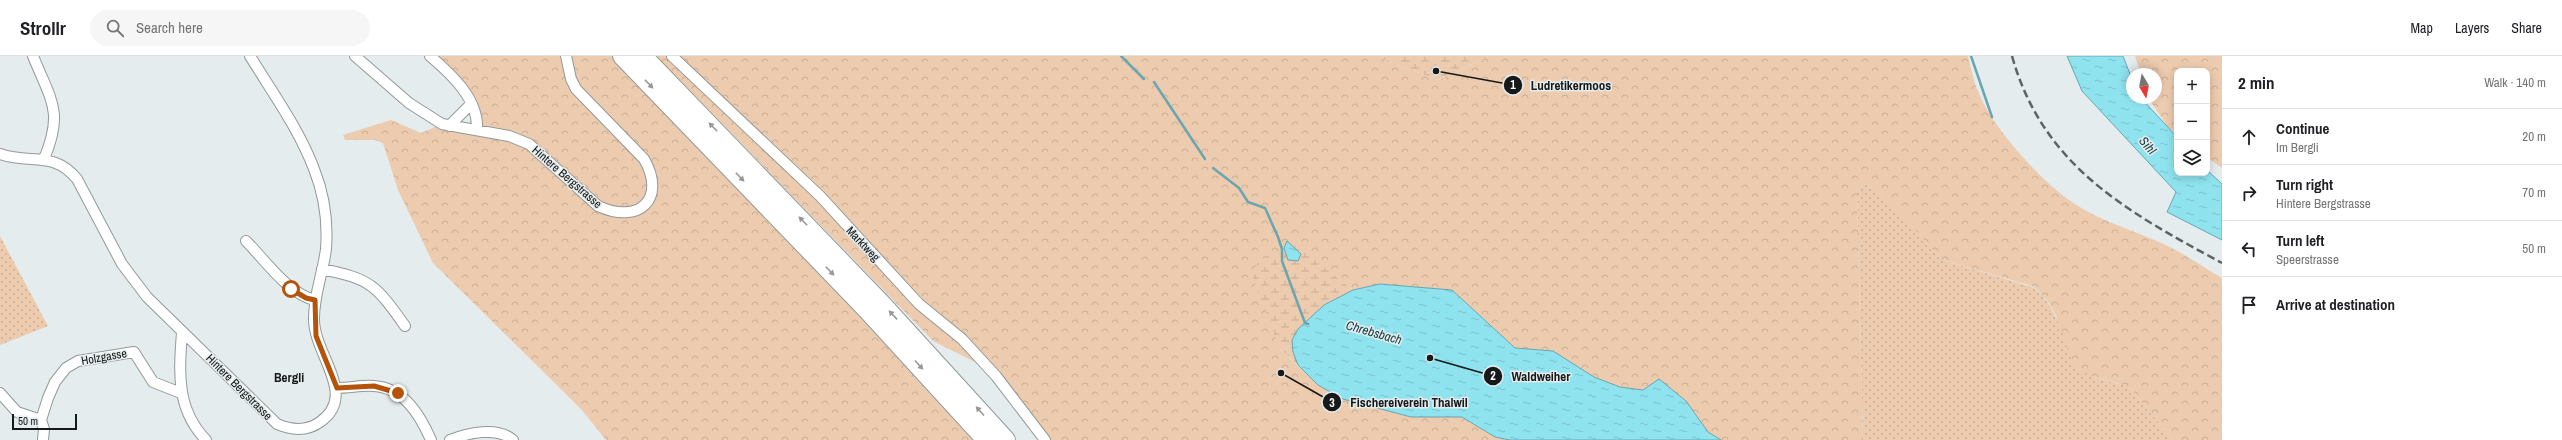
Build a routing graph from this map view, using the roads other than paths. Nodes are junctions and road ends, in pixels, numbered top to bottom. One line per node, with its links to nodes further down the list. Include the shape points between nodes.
1 (33, 56): 13 (street, via 55,115 53,135)
2 (250, 56): 15 (street, via 314,169 323,200 326,224 326,249)
3 (354, 56): 10 (street, Hintere Bergstrasse, via 425,115)
4 (430, 56): 9 (street, via 455,80)
5 (566, 56): 11 (street, Hintere Bergstrasse, via 571,79 576,88 644,159 652,173 653,187 650,199 638,209 624,214 598,206 529,144 509,136)
6 (622, 56): 28 (highway, one-way to 28, via 861,303)
7 (643, 56): 29 (highway, one-way to 7, via 883,304)
8 (672, 56): 30 (street, Marktweg, via 820,196 919,304 962,338 996,376)
9 (471, 104): 10 (street); 11 (street)
10 (449, 126): 11 (street, Hintere Bergstrasse)
11 (477, 130)
12 (0, 154): 13 (street, Hintere Bergstrasse)
13 (44, 159): 18 (street, Hintere Bergstrasse, via 64,167 77,179 122,264 147,297)
14 (246, 242): 16 (street, via 291,289)
15 (322, 269): 16 (street); 17 (street, via 355,276 372,285 385,297)
16 (315, 300): 19 (street, via 316,336)
17 (405, 326)
18 (182, 332): 19 (street, Hintere Bergstrasse, via 277,424 287,429 308,428 324,420 333,407); 21 (street, via 179,364)
19 (337, 388): 25 (street, via 374,386 398,393 416,412)
20 (0, 393): 22 (street, via 17,412)
21 (181, 393): 22 (street, Holzgasse, via 153,382 134,352 88,358 73,363 60,374); 24 (street, via 188,415)
22 (41, 420): 23 (street, Holzgasse)
23 (43, 440)
24 (206, 440)
25 (431, 440)
26 (450, 440): 27 (street, via 465,434 489,432)
27 (513, 440)
28 (986, 440)
29 (1006, 440)
30 (1045, 440)

